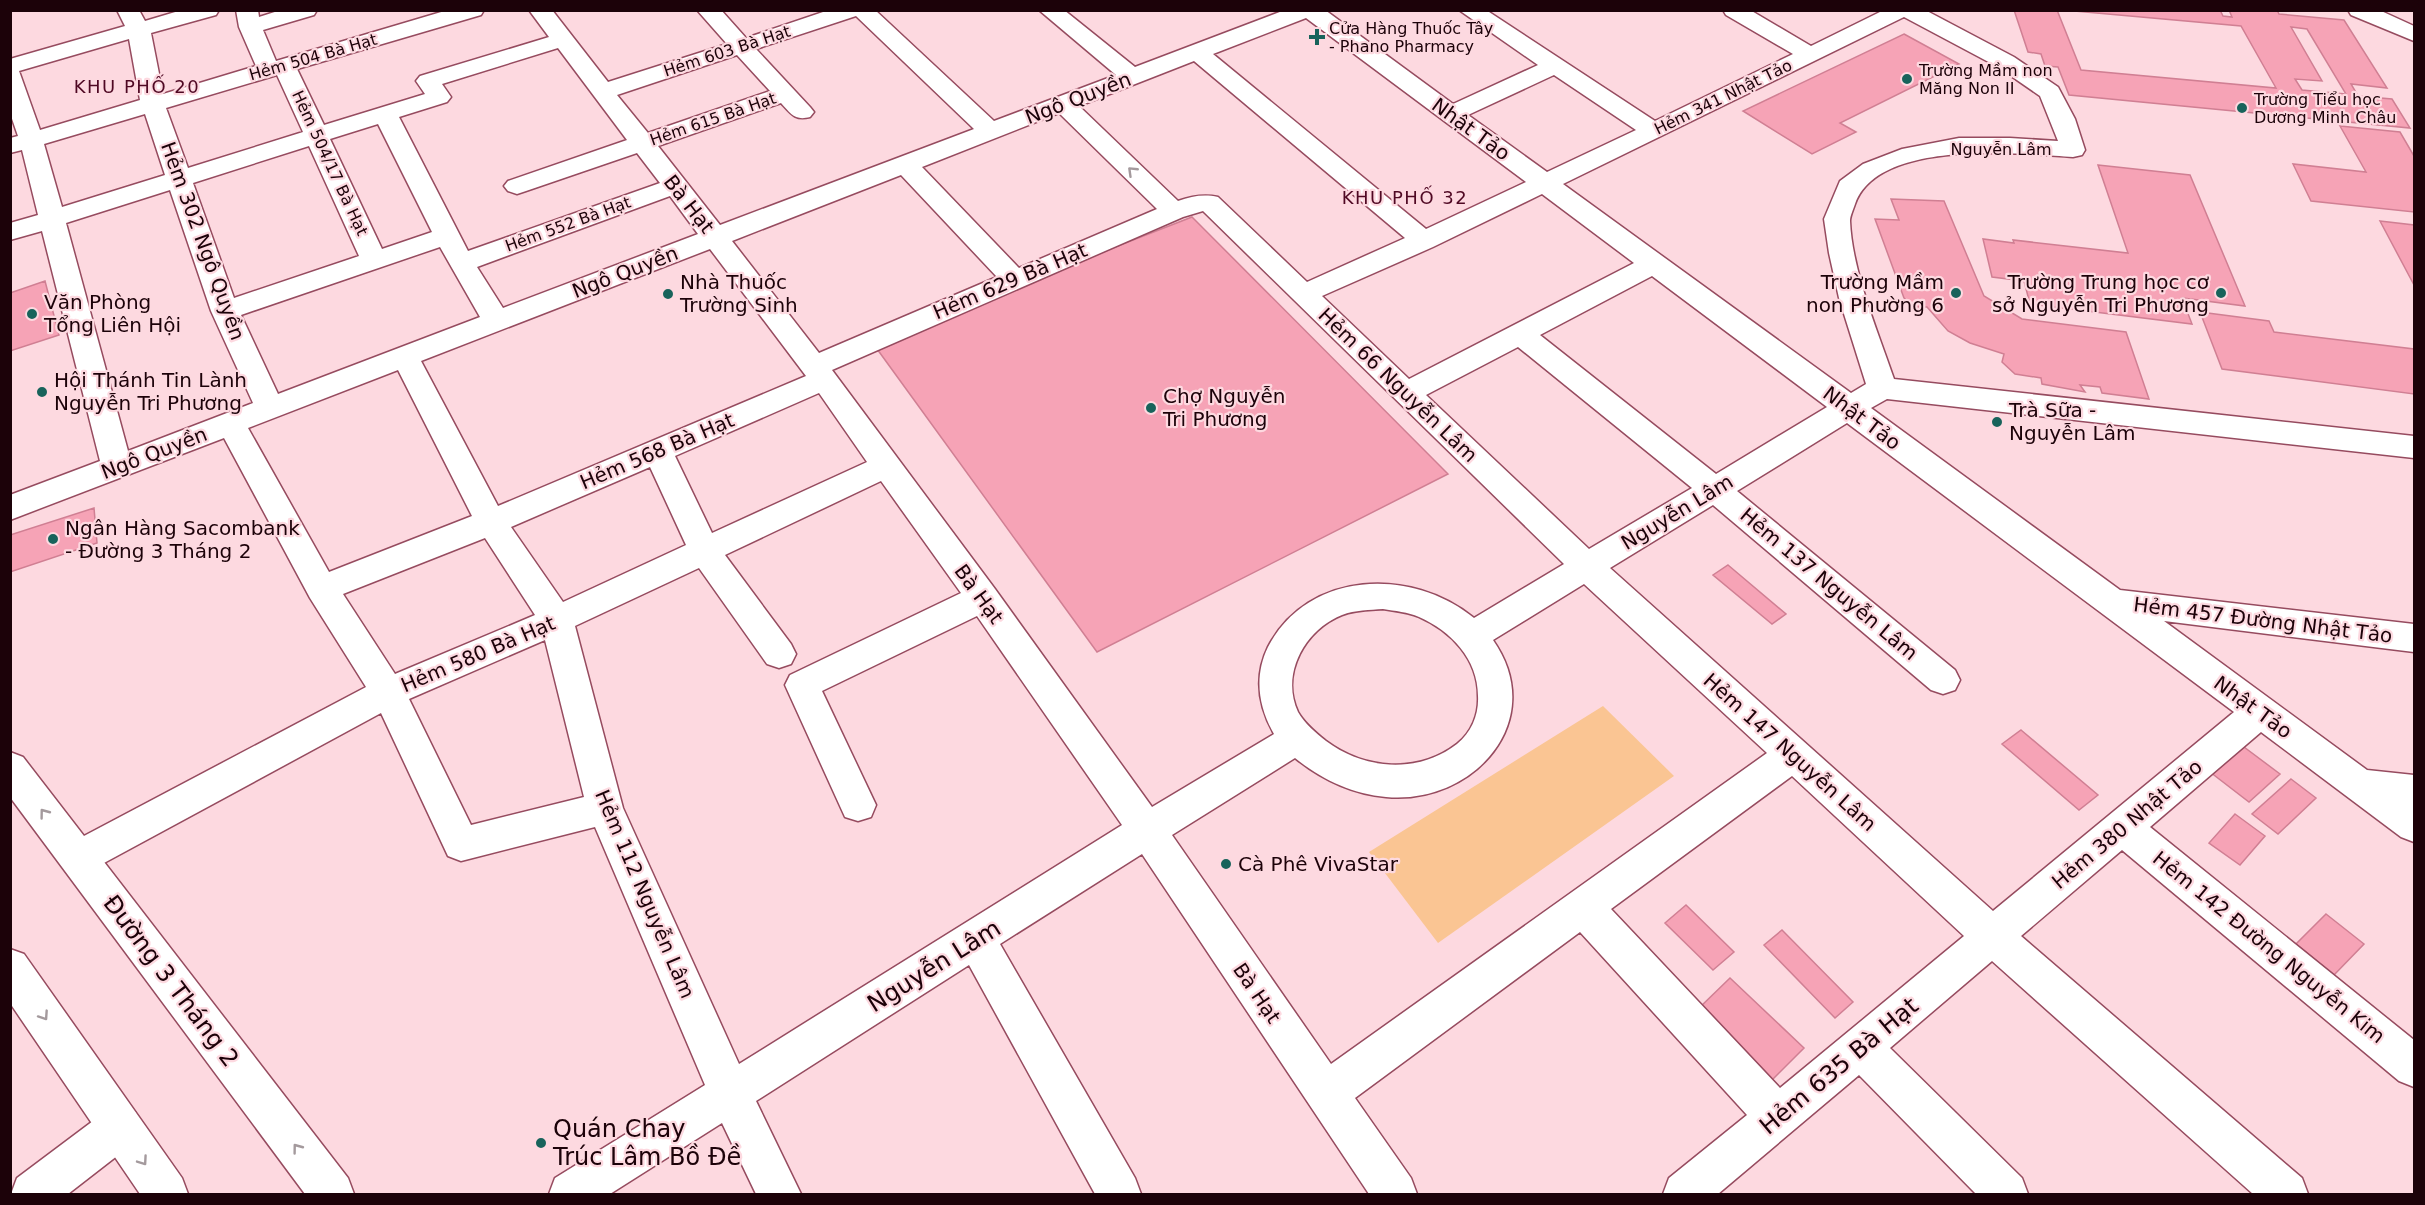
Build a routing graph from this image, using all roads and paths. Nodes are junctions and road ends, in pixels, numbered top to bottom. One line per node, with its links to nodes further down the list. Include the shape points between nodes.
1 (128, 10): 17 (street, Hẻm 302 Ngô Quyền)
2 (208, 10): 17 (street)
3 (472, 10): 25 (street, Hẻm 504 Bà Hạt)
4 (540, 10): 19 (street, Bà Hạt)
5 (708, 10): 20 (street)
6 (853, 10): 20 (street, Hẻm 603 Bà Hạt)
7 (862, 10): 36 (street)
8 (1050, 10): 27 (street)
9 (1308, 10): 21 (street, Ngô Quyền); 34 (street, Nhật Tảo)
10 (1470, 10): 24 (street)
11 (1734, 10): 22 (street)
12 (1902, 10): 22 (street, Hẻm 341 Nhật Tảo)
13 (1907, 10): 62 (street, Nguyễn Lâm, via 2006,62 2050,92 2073,150 1959,145 1911,154 1872,169 1849,186 1837,219 1842,253)
14 (295, 12): 16 (street)
15 (2366, 12): 18 (street)
16 (248, 19): 25 (street, Hẻm 504/17 Bà Hạt)
17 (139, 31): 23 (street); 30 (street, Hẻm 302 Ngô Quyền)
18 (2415, 34)
19 (562, 40): 28 (street, Bà Hạt); 33 (street, via 428,81 439,97)
20 (741, 46): 28 (street, Hẻm 603 Bà Hạt); 29 (street)
21 (1197, 52): 27 (street, Ngô Quyền); 51 (street)
22 (1810, 55): 35 (street, Hẻm 341 Nhật Tảo)
23 (10, 66)
24 (1556, 66): 34 (street); 35 (street)
25 (277, 68): 30 (street, Hẻm 504 Bà Hạt); 37 (street, Hẻm 504/17 Bà Hạt)
26 (10, 75): 38 (street)
27 (1133, 77): 31 (street, Ngô Quyền)
28 (602, 92): 39 (street, Bà Hạt)
29 (785, 94): 32 (street); 39 (street, Hẻm 615 Bà Hạt)
30 (153, 104): 38 (street, Hẻm 504 Bà Hạt); 41 (street, Hẻm 302 Ngô Quyền)
31 (1063, 104): 36 (street, Ngô Quyền); 46 (street, one-way to 31)
32 (802, 112)
33 (385, 114): 37 (street); 49 (street)
34 (1450, 114): 42 (street, Nhật Tảo)
35 (1654, 131): 42 (street, Hẻm 341 Nhật Tảo)
36 (991, 132): 40 (street, Ngô Quyền)
37 (318, 134): 41 (street); 52 (street, Hẻm 504/17 Bà Hạt)
38 (21, 143): 47 (street)
39 (642, 144): 43 (street, Hẻm 615 Bà Hạt); 44 (street, Bà Hạt)
40 (906, 165): 50 (street, Ngô Quyền); 55 (street)
41 (179, 178): 47 (street); 57 (street, Hẻm 302 Ngô Quyền)
42 (1545, 184): 51 (street, Hẻm 341 Nhật Tảo); 54 (street, Nhật Tảo)
43 (517, 186)
44 (675, 186): 50 (street, Bà Hạt); 53 (street, Hẻm 552 Bà Hạt)
45 (1209, 203): 46 (street, Hẻm 629 Bà Hạt); 56 (street, Hẻm 66 Nguyễn Lâm)
46 (1174, 212): 55 (street, Hẻm 629 Bà Hạt)
47 (51, 219): 48 (street); 70 (street)
48 (10, 232)
49 (447, 236): 52 (street); 53 (street)
50 (715, 238): 58 (street, Ngô Quyền); 61 (street, Bà Hạt)
51 (1424, 241): 56 (street, Hẻm 341 Nhật Tảo)
52 (374, 260): 57 (street)
53 (460, 263): 58 (street)
54 (1654, 264): 59 (street); 64 (street, Nhật Tảo)
55 (1014, 279): 61 (street, Hẻm 629 Bà Hạt)
56 (1303, 294): 63 (street, Hẻm 66 Nguyễn Lâm)
57 (225, 311): 65 (street, Hẻm 302 Ngô Quyền)
58 (497, 321): 60 (street, Ngô Quyền)
59 (1519, 333): 63 (street); 71 (street, Hẻm 137 Nguyễn Lâm)
60 (405, 357): 65 (street, Ngô Quyền); 73 (street, Hẻm 112 Nguyễn Lâm)
61 (818, 373): 68 (street, Hẻm 568 Bà Hạt); 69 (street, Bà Hạt)
62 (1882, 388): 64 (street, Nguyễn Lâm); 67 (street)
63 (1406, 393): 75 (street, Hẻm 66 Nguyễn Lâm)
64 (1849, 408): 71 (street, Nguyễn Lâm); 78 (street, Nhật Tảo)
65 (270, 409): 66 (street, Ngô Quyền)
66 (231, 424): 70 (street, Ngô Quyền); 76 (street)
67 (2415, 447)
68 (657, 450): 73 (street, Hẻm 568 Bà Hạt); 74 (street)
69 (886, 466): 74 (street, Hẻm 580 Bà Hạt); 77 (street, Bà Hạt)
70 (117, 467): 72 (street, Ngô Quyền)
71 (1714, 489): 75 (street, Nguyễn Lâm); 83 (street, Hẻm 137 Nguyễn Lâm)
72 (10, 508)
73 (491, 522): 76 (street, Hẻm 568 Bà Hạt); 79 (street, Hẻm 112 Nguyễn Lâm)
74 (705, 552): 79 (street, Hẻm 580 Bà Hạt); 82 (street)
75 (1587, 567): 80 (street, Nguyễn Lâm); 87 (street, Hẻm 147 Nguyễn Lâm)
76 (322, 589): 84 (street)
77 (983, 598): 91 (street, via 802,685); 95 (street, Bà Hạt)
78 (2111, 602): 81 (street, Hẻm 457 Đường Nhật Tảo); 85 (street, Nhật Tảo)
79 (557, 620): 84 (street, Hẻm 580 Bà Hạt); 92 (street, Hẻm 112 Nguyễn Lâm)
80 (1472, 636): 86 (street, via 1446,616 1416,602 1383,596 1350,599 1320,610 1296,628 1280,653 1275,681 1280,711); 86 (street, via 1490,662 1497,690 1495,719 1481,745 1457,766 1426,779 1391,783 1354,776 1322,761)
81 (2415, 638)
82 (779, 654)
83 (1943, 680)
84 (388, 692): 92 (street, via 460,844); 96 (street, Hẻm 580 Bà Hạt)
85 (2260, 712): 89 (street, Nhật Tảo); 94 (street, Hẻm 380 Nhật Tảo)
86 (1297, 738): 95 (street, Nguyễn Lâm)
87 (1793, 755): 97 (street); 98 (street, Hẻm 147 Nguyễn Lâm)
88 (10, 768): 96 (street, Đường 3 Tháng 2, one-way to 88)
89 (2360, 785): 90 (street); 93 (street, Nhật Tảo)
90 (2415, 791)
91 (858, 805)
92 (605, 808): 103 (street, Hẻm 112 Nguyễn Lâm)
93 (2415, 825)
94 (2123, 828): 98 (street, Hẻm 380 Nhật Tảo); 102 (street, Hẻm 142 Đường Nguyễn Kim)
95 (1147, 830): 99 (street, Nguyễn Lâm); 104 (street, Bà Hạt)
96 (78, 858): 110 (street, Đường 3 Tháng 2, one-way to 96)
97 (1583, 907): 104 (street); 105 (street)
98 (1992, 936): 101 (street, Hẻm 635 Bà Hạt); 116 (street, Hẻm 147 Nguyễn Lâm)
99 (976, 939): 103 (street, Nguyễn Lâm); 113 (street)
100 (10, 968): 106 (street, one-way to 106)
101 (1861, 1047): 105 (street, Hẻm 635 Bà Hạt); 115 (street)
102 (2415, 1066)
103 (730, 1093): 111 (street, Nguyễn Lâm); 112 (street, Hẻm 112 Nguyễn Lâm)
104 (1326, 1093): 114 (street, Bà Hạt)
105 (1778, 1117): 107 (street, Hẻm 635 Bà Hạt)
106 (120, 1127): 108 (street); 109 (street, one-way to 109)
107 (1708, 1188)
108 (33, 1194)
109 (166, 1194)
110 (332, 1194)
111 (571, 1194)
112 (779, 1194)
113 (1119, 1194)
114 (1395, 1194)
115 (2006, 1194)
116 (2286, 1194)

